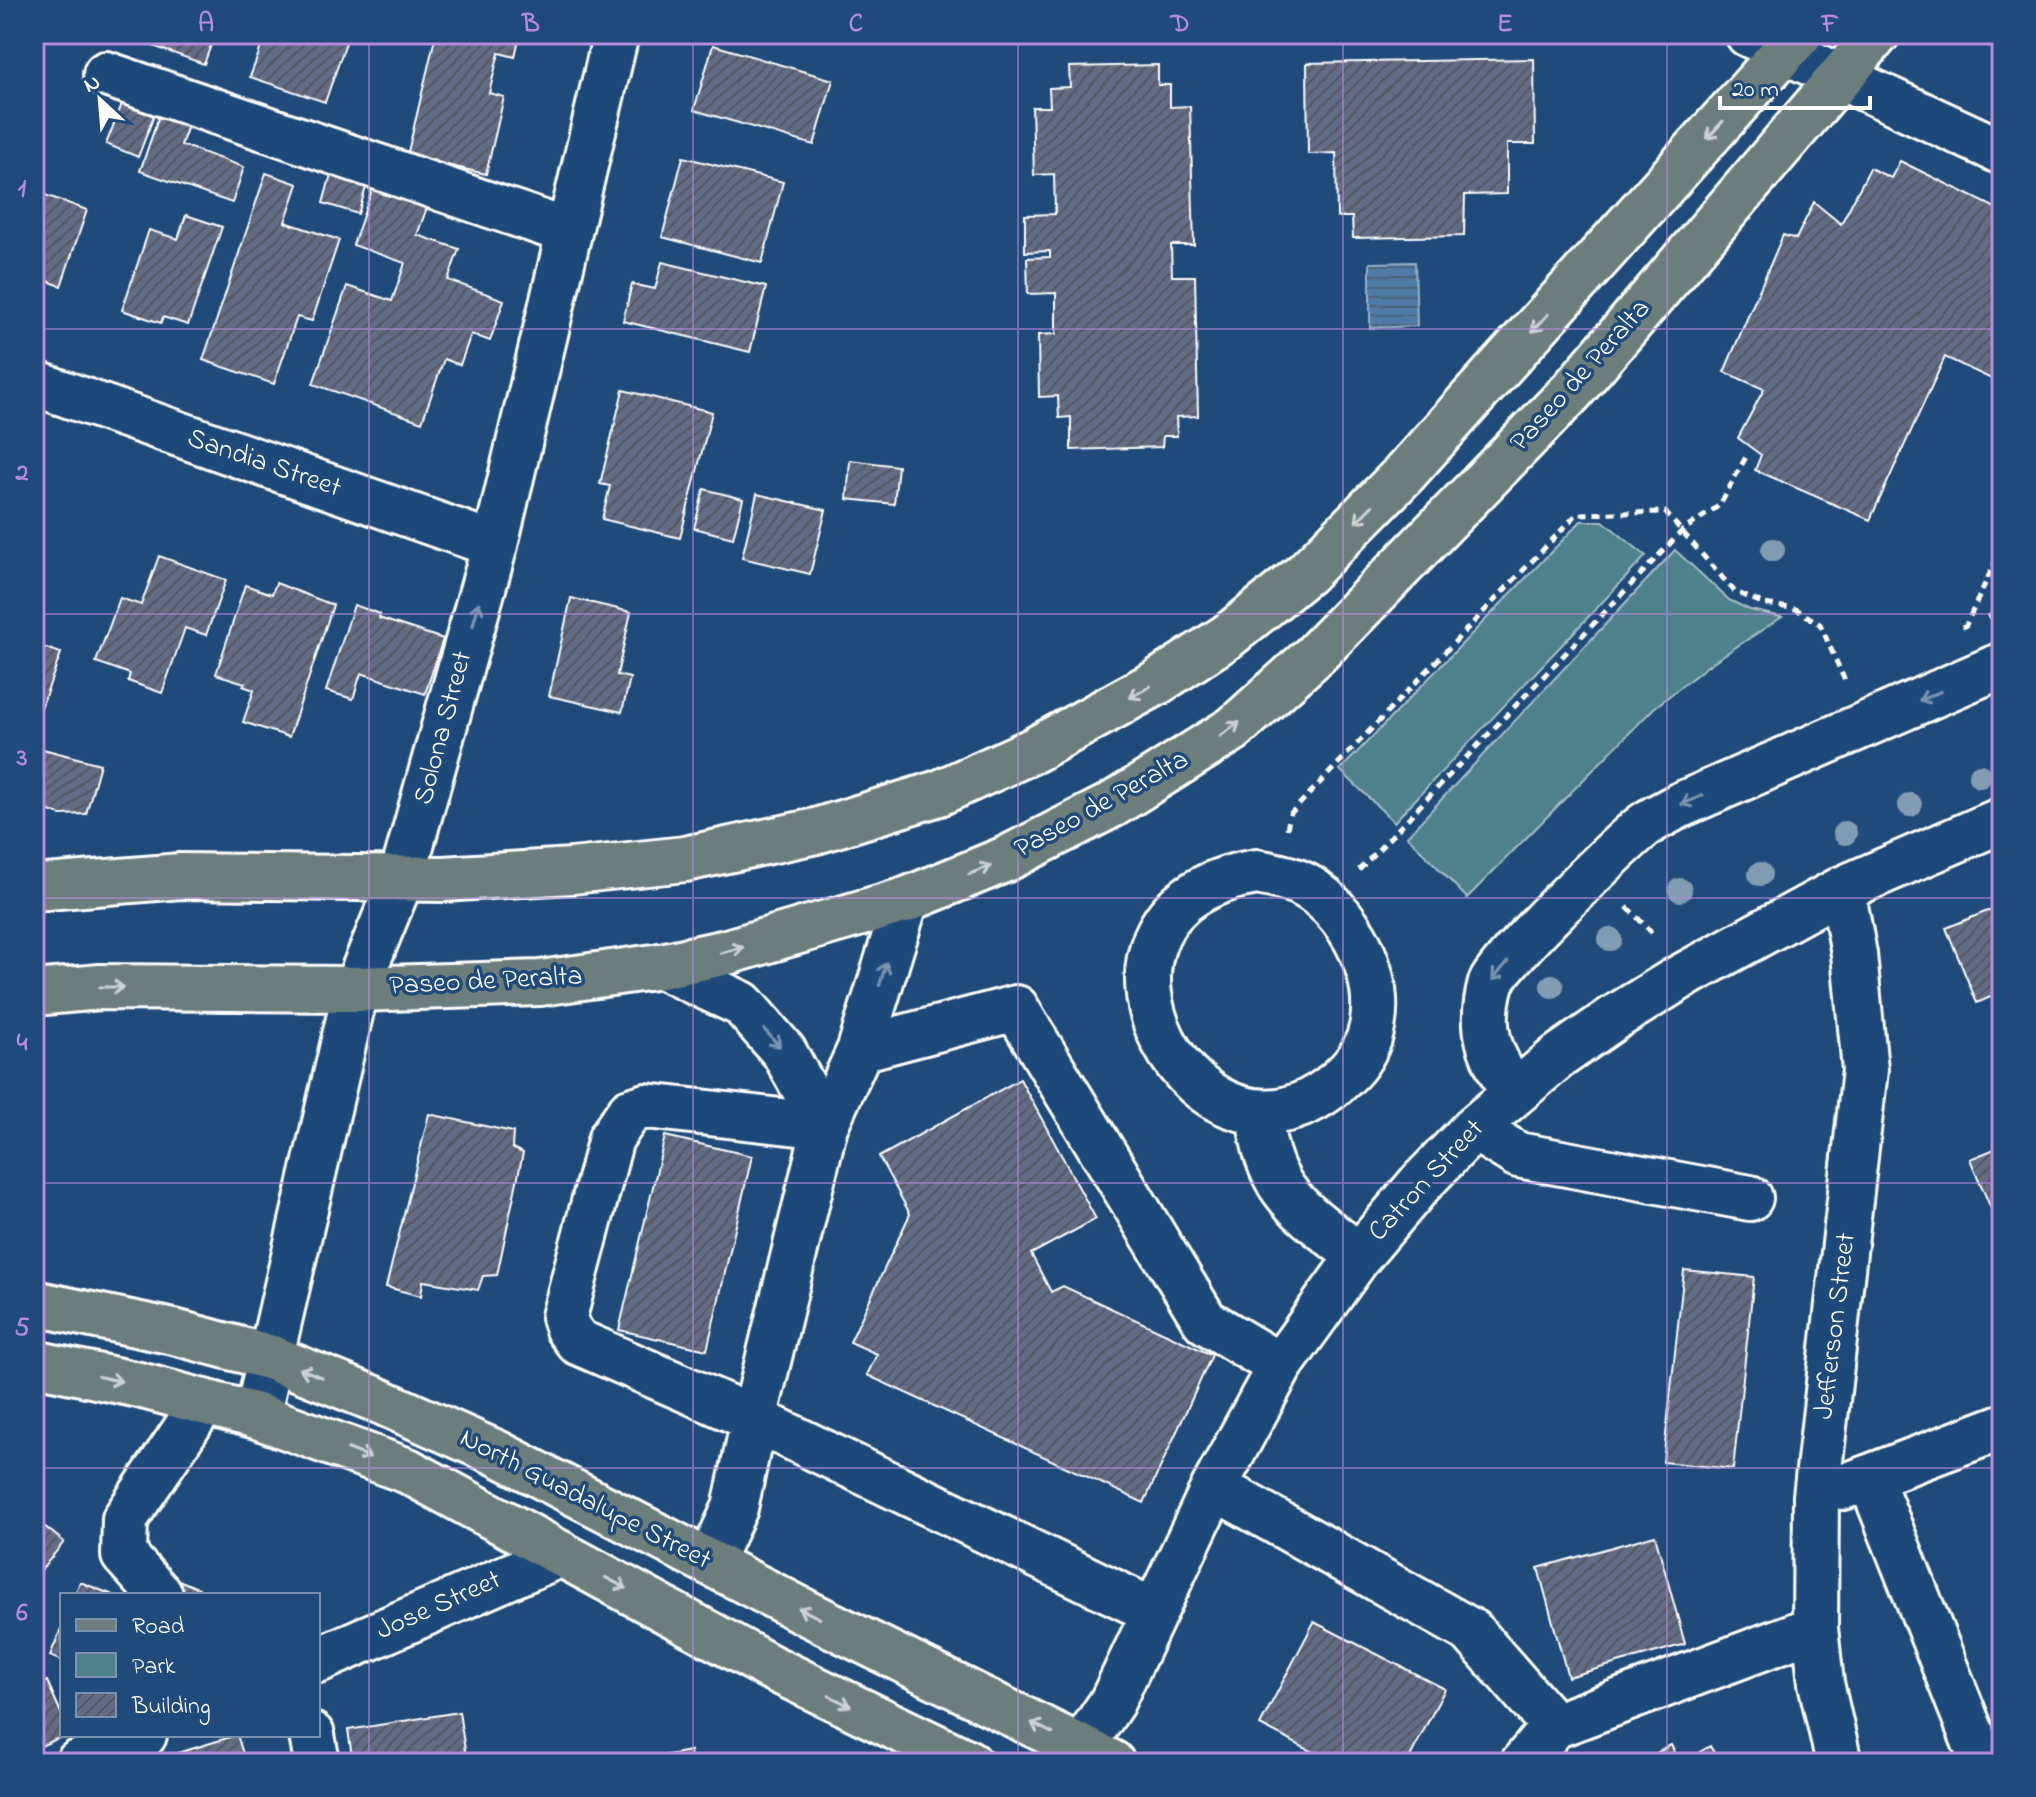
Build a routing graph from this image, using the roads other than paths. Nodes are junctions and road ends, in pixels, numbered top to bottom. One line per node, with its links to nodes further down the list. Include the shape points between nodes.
1 (616, 34): 7 (street, Solona Street)
2 (1877, 34): 5 (main road, Paseo de Peralta)
3 (1778, 40): 5 (street); 12 (main road, one-way to 12, via 1404,474 1306,573 1228,636 1156,683 1034,750 939,793 816,831 671,860 572,871)
4 (106, 74): 7 (street)
5 (1840, 76): 6 (street); 15 (main road, Paseo de Peralta, one-way to 5, via 1006,859 1112,805 1233,729 1315,655 1571,392)
6 (2002, 152)
7 (569, 232): 9 (street, Solona Street)
8 (34, 383): 9 (street, Sandia Street)
9 (495, 545): 12 (street, Solona Street, one-way to 9)
10 (2002, 665): 20 (street, one-way to 20, via 1646,824 1491,979 1485,1023 1491,1056)
11 (2002, 820): 14 (street, Catron Street)
12 (402, 877): 13 (main road, via 181,876); 17 (street, Solona Street)
13 (34, 888)
14 (1842, 889): 20 (street, Catron Street, via 1640,1002); 36 (street, Jefferson Street, via 1865,1070)
15 (906, 900): 16 (main road, Paseo de Peralta, one-way to 15); 19 (street, one-way to 15)
16 (661, 966): 17 (main road, Paseo de Peralta, via 540,983); 22 (street, one-way to 22, via 742,1004 784,1052)
17 (356, 989): 18 (main road, Paseo de Peralta, one-way to 17, via 100,987); 27 (street, Solona Street)
18 (34, 993)
19 (860, 1049): 22 (street); 29 (street, via 1016,1008 1205,1321)
20 (1513, 1093): 23 (street, Catron Street)
21 (1259, 1112): 21 (street, via 1314,1099 1356,1064 1368,1039 1373,987 1365,957 1336,909 1312,888 1257,872 1209,884 1188,898 1168,917 1147,970 1158,1031 1188,1078 1233,1106); 25 (street, via 1262,1142 1280,1187)
22 (825, 1126): 32 (street); 32 (street, via 646,1106 630,1111 611,1138 564,1317 578,1342)
23 (1474, 1128): 24 (street, via 1518,1155); 25 (street, Catron Street)
24 (1750, 1198)
25 (1359, 1256): 29 (street, Catron Street)
26 (34, 1303): 27 (main road, North Guadalupe Street)
27 (272, 1358): 31 (street, Solona Street); 38 (main road, North Guadalupe Street, one-way to 27, via 497,1453)
28 (34, 1363): 30 (main road, North Guadalupe Street, one-way to 30)
29 (1280, 1366): 35 (street, Catron Street)
30 (204, 1402): 31 (main road, North Guadalupe Street); 39 (street, via 125,1519 124,1555)
31 (257, 1416): 37 (main road, North Guadalupe Street, one-way to 37, via 408,1471)
32 (754, 1419): 38 (street, via 735,1508); 40 (street)
33 (2002, 1427): 34 (street)
34 (1870, 1478): 36 (street); 52 (street)
35 (1214, 1487): 40 (street, Catron Street); 43 (street, via 1471,1631)
36 (1816, 1496): 41 (street, Jefferson Street)
37 (561, 1554): 42 (street, Jose Street); 49 (main road, North Guadalupe Street, one-way to 49, via 770,1667)
38 (710, 1562): 46 (main road, North Guadalupe Street, one-way to 38)
39 (158, 1593)
40 (1153, 1611): 46 (street, Catron Street)
41 (1815, 1628): 43 (street); 51 (street, Jefferson Street)
42 (320, 1659)
43 (1554, 1726): 50 (street)
44 (139, 1737): 47 (street)
45 (312, 1737): 48 (street)
46 (1088, 1758)
47 (78, 1763)
48 (317, 1763)
49 (969, 1763)
50 (1523, 1763)
51 (1839, 1763)
52 (1983, 1763)

